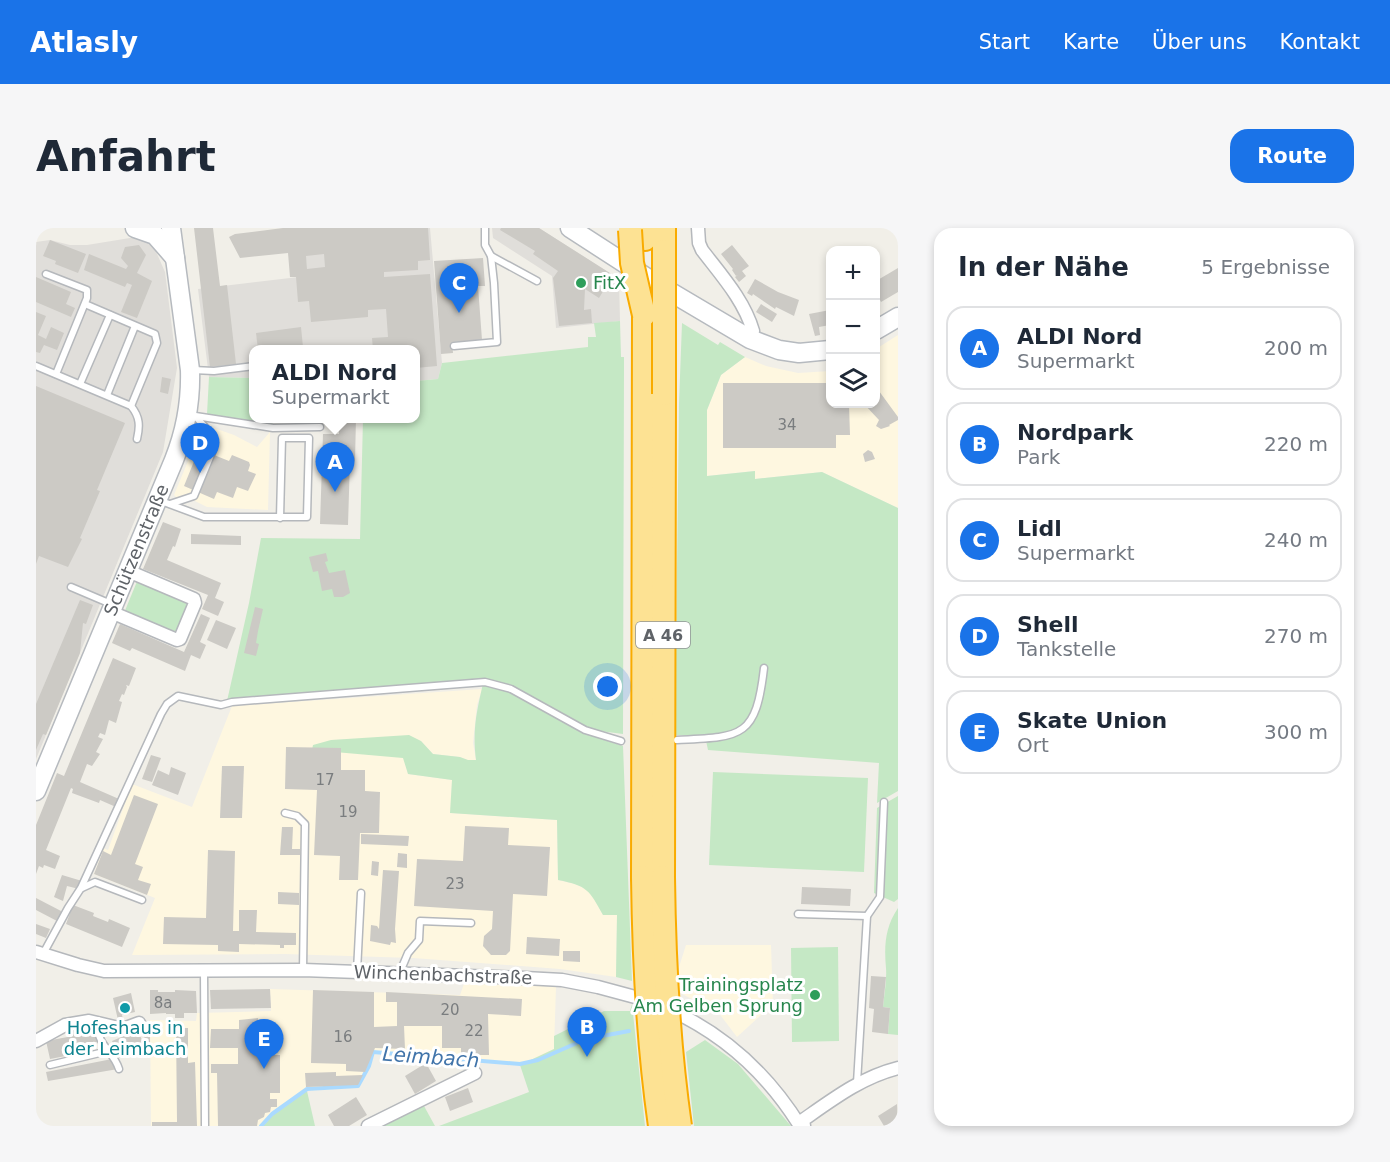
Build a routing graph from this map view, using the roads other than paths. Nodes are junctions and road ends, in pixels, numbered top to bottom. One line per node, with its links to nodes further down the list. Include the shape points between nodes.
1 (135, 228): 8 (street, via 155,235)
2 (171, 228): 8 (street, Schützenstraße)
3 (485, 228): 7 (lane, via 485,245)
4 (570, 228): 16 (street)
5 (698, 228): 16 (street, via 702,250 732,288 751,322)
6 (651, 233): 42 (highway, A 46, bridge, via 644,315 644,381); 42 (highway, A 46, bridge, via 663,394)
7 (491, 256): 10 (lane); 17 (lane, via 496,342)
8 (175, 258): 21 (street, Schützenstraße)
9 (46, 274): 11 (lane, via 87,290)
10 (537, 281)
11 (85, 304): 12 (lane); 22 (lane)
12 (110, 315): 14 (lane); 23 (lane)
13 (898, 316): 15 (street)
14 (135, 326): 24 (lane); 25 (lane, via 155,333 157,343)
15 (880, 327)
16 (750, 339): 18 (street, via 779,350)
17 (454, 346)
18 (826, 350)
19 (36, 366): 22 (lane)
20 (249, 367): 21 (lane)
21 (190, 370): 26 (street, Schützenstraße)
22 (56, 375): 23 (lane)
23 (80, 384): 24 (lane)
24 (106, 395): 25 (lane)
25 (131, 405): 30 (lane, via 138,414)
26 (192, 416): 28 (lane, via 273,428); 31 (street, Schützenstraße); 31 (lane, via 205,427 213,450 194,496)
27 (298, 423): 28 (lane)
28 (298, 427): 29 (lane)
29 (320, 427)
30 (137, 439)
31 (164, 502): 32 (lane, via 204,517); 33 (street, Schützenstraße)
32 (280, 518): 32 (lane, via 307,517 309,438 282,438)
33 (128, 571): 35 (street, Schützenstraße); 35 (street, via 194,599 195,603 177,640)
34 (71, 587): 35 (lane)
35 (113, 608): 39 (street, Schützenstraße)
36 (764, 668): 37 (lane, via 756,714 747,727 716,738)
37 (677, 740)
38 (621, 741): 43 (lane, via 585,730 511,689 485,682 221,705 178,696 171,699 161,714)
39 (36, 791)
40 (884, 802): 47 (lane, via 880,897)
41 (285, 813): 51 (lane, via 301,818 305,824)
42 (653, 877): 65 (highway, A 46, bridge, via 644,950); 66 (highway, A 46, bridge)
43 (81, 888): 45 (lane, via 95,882); 49 (lane)
44 (361, 893): 52 (lane)
45 (142, 900)
46 (798, 914): 47 (lane)
47 (867, 916): 62 (lane)
48 (471, 923): 53 (lane, via 420,921 419,940)
49 (40, 953): 50 (street, Winchenbachstraße, via 104,971)
50 (204, 970): 51 (street, Winchenbachstraße); 63 (lane)
51 (303, 970): 52 (street, Winchenbachstraße)
52 (357, 972): 53 (street, Winchenbachstraße)
53 (400, 972): 67 (street, Winchenbachstraße, via 562,980 657,1003 732,1046 771,1085)
54 (139, 1023): 55 (street, via 123,1029)
55 (97, 1024): 56 (street, via 89,1021 65,1026); 57 (lane, via 97,1035)
56 (36, 1040)
57 (108, 1051): 58 (lane); 60 (lane)
58 (50, 1065)
59 (898, 1068): 62 (street)
60 (119, 1069)
61 (475, 1073): 64 (street)
62 (857, 1083): 67 (street, via 803,1120)
63 (205, 1126)
64 (368, 1126)
65 (660, 1126)
66 (680, 1126)
67 (802, 1126)

